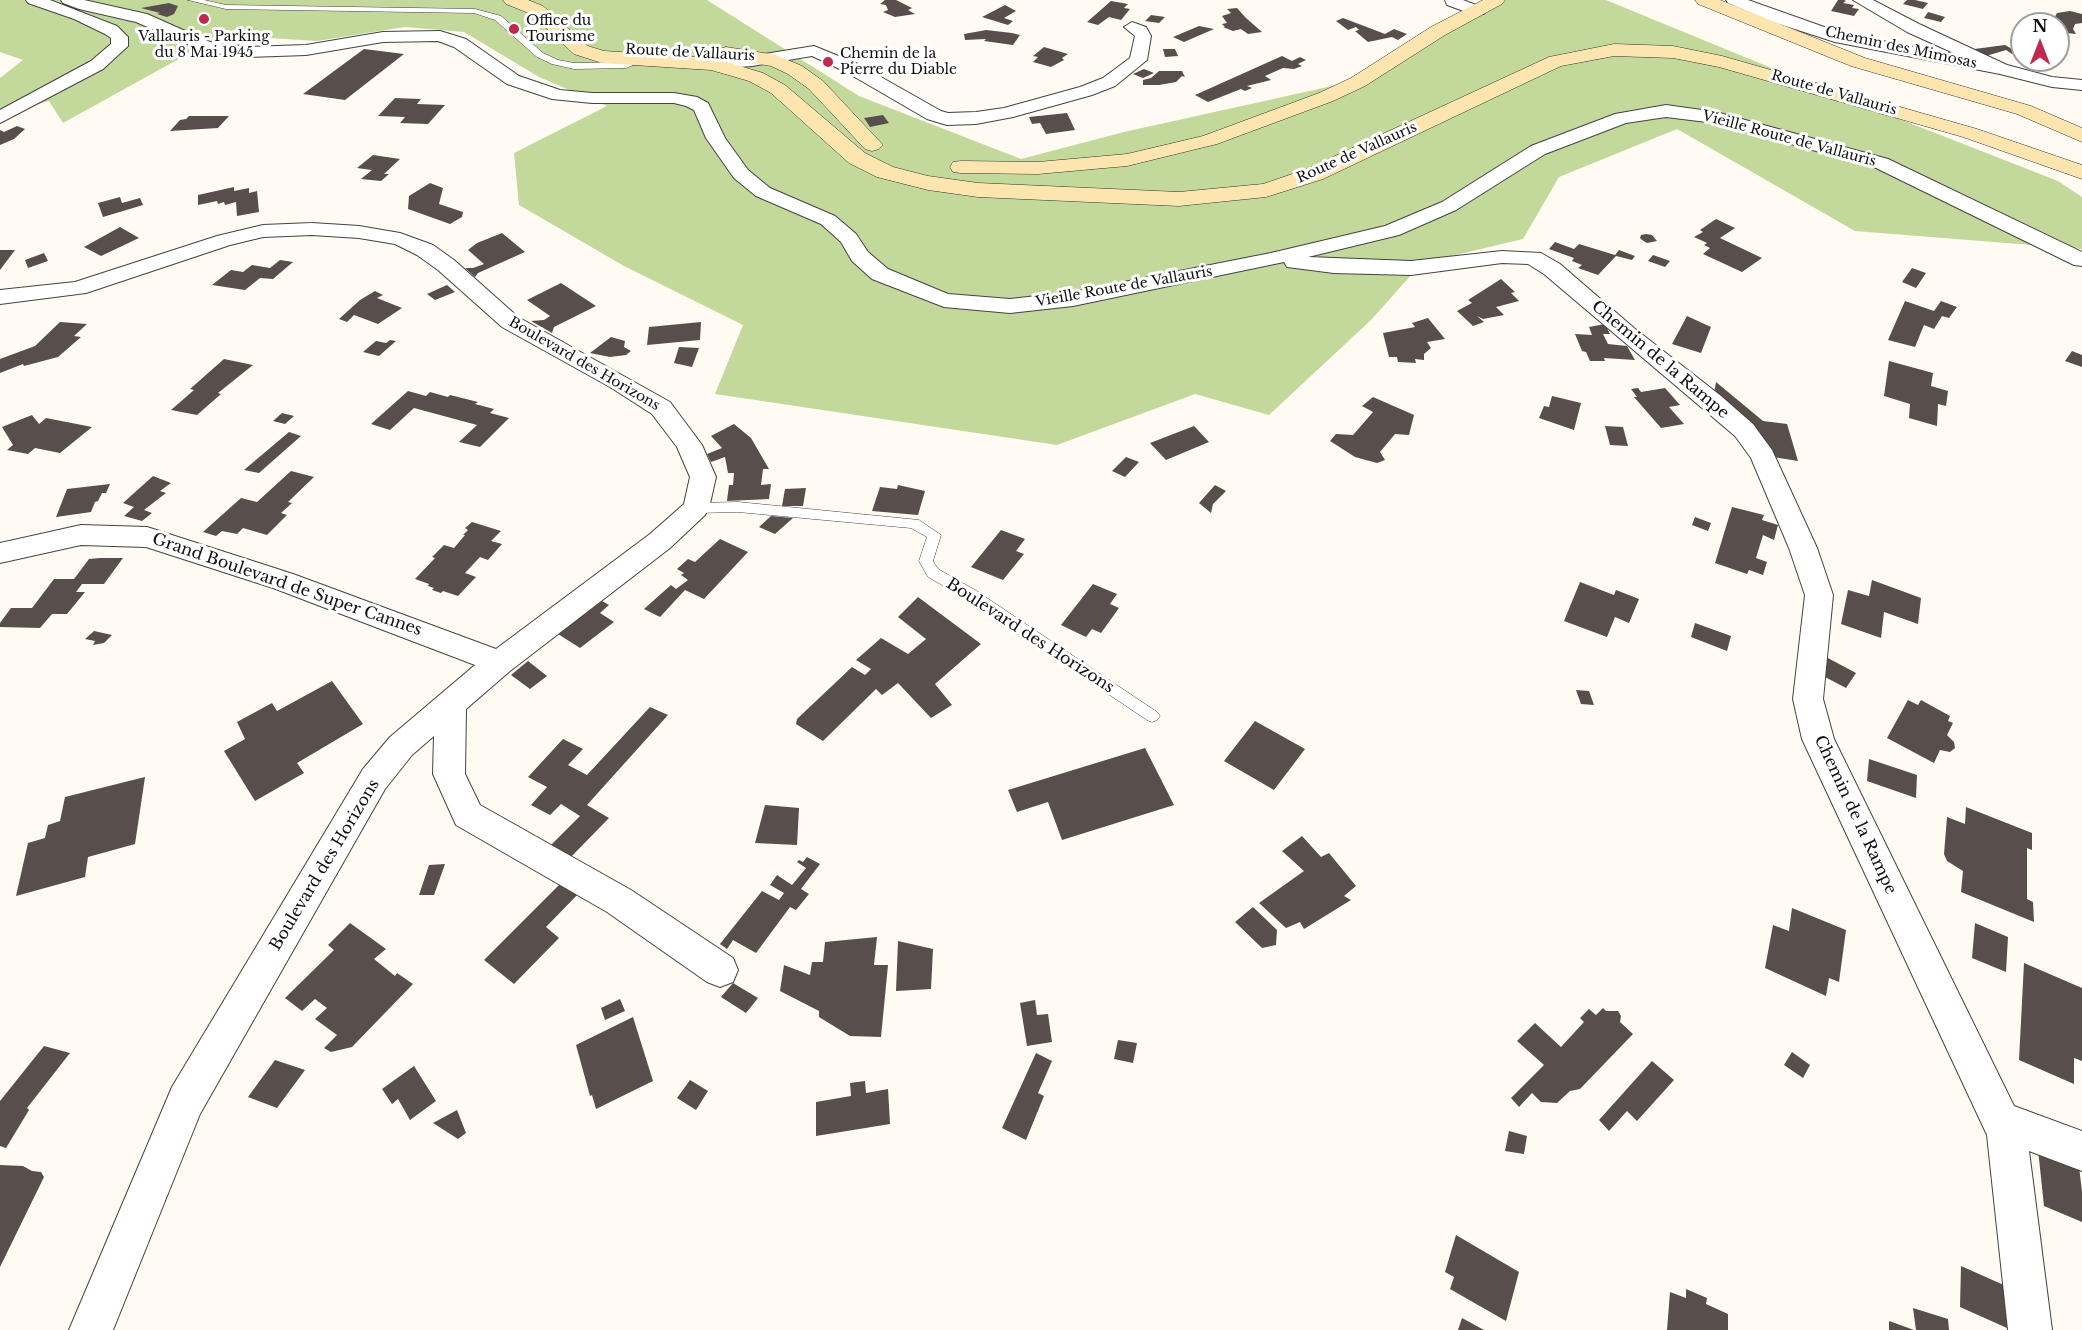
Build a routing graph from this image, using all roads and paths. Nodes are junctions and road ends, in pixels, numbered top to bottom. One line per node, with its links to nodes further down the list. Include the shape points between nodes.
1 (34, 0): 20 (street, via 111,30 120,37 119,46 97,65)
2 (69, 0): 23 (street, Vieille Route de Vallauris, via 141,18 207,46 248,52 306,50 415,34 440,36 460,43 513,80 558,94 691,101 702,106 716,138 741,174 763,192 828,220 880,274 944,300 1010,306 1073,299)
3 (192, 0): 12 (lane, via 204,7)
4 (257, 0): 12 (lane)
5 (512, 0): 16 (main road, Route de Vallauris, via 543,14 581,50)
6 (546, 0): 15 (main road, Route de Vallauris, via 601,44 622,50)
7 (1453, 0): 13 (street)
8 (1496, 0): 13 (main road, Route de Vallauris)
9 (1704, 0): 21 (main road, via 1858,62 2024,110)
10 (1734, 0): 18 (street, Chemin des Mimosas, via 1841,38)
11 (1861, 0): 18 (street, Chemin des Mimosas)
12 (234, 8): 16 (lane, via 475,11 498,18 540,55 555,62 574,66)
13 (1478, 11): 15 (main road, Route de Vallauris, via 1438,31 1358,82 1210,140 1127,160 1038,168 927,164 890,155 863,138 816,85 795,70)
14 (1132, 27): 15 (street, via 1143,36 1138,60 1109,82 1006,113 976,118 947,119 934,115 814,51)
15 (763, 58): 17 (street)
16 (639, 61): 17 (main road, Route de Vallauris)
17 (713, 64): 22 (main road, Route de Vallauris, via 756,77 778,89 857,158 885,172 978,190 1179,199 1266,190 1315,174 1556,61 1614,50 1673,52 1722,62 1970,133)
18 (2001, 69): 19 (street, Chemin des Mimosas)
19 (2082, 85)
20 (0, 117)
21 (2082, 136)
22 (2082, 172)
23 (1272, 259): 24 (street, Vieille Route de Vallauris, via 1392,231 1449,206 1538,150 1622,118 1666,111 1716,118 1881,164); 32 (street, Chemin de la Rampe, via 1411,268 1502,257 1533,258 1552,269 1744,430 1763,456 1819,595 1808,699 1818,739)
24 (2082, 260)
25 (0, 297): 26 (street, Boulevard des Horizons, via 78,288 263,231 312,229 400,239 446,265 510,322 661,408 689,445 703,477)
26 (696, 508): 28 (street, Boulevard des Horizons, via 614,578); 30 (lane, Boulevard des Horizons, via 738,507 914,523 934,535 926,561 933,573)
27 (0, 553): 28 (street, Grand Boulevard de Super Cannes, via 81,535 147,537 283,581)
28 (499, 663): 29 (street, Boulevard des Horizons)
29 (451, 703): 31 (street, via 449,774 468,815 619,901); 34 (street, Boulevard des Horizons, via 401,746 374,779 186,1101)
30 (1152, 716)
31 (720, 970)
32 (2003, 1121): 33 (street); 35 (street, Chemin de la Rampe)
33 (2082, 1151)
34 (91, 1330)
35 (2030, 1330)

